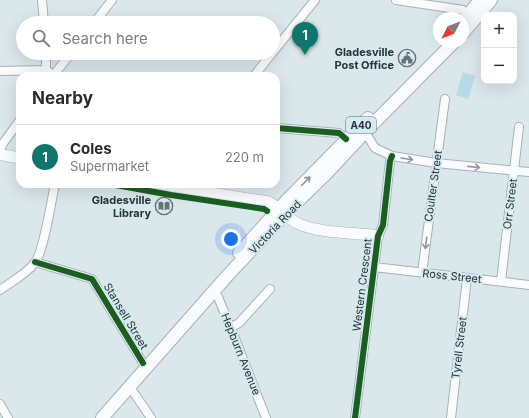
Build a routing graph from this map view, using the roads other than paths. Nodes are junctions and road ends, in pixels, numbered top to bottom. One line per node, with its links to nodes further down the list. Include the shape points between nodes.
1 (42, 0): 7 (street)
2 (112, 0): 8 (street)
3 (315, 0): 10 (street)
4 (396, 0): 9 (street, via 463,10)
5 (480, 0): 9 (highway)
6 (491, 0): 9 (highway)
7 (43, 16)
8 (99, 16)
9 (470, 18)
10 (280, 43)
11 (438, 48): 26 (highway, Victoria Road / A40)
12 (448, 48): 25 (highway, Victoria Road / A40)
13 (46, 60): 16 (street)
14 (66, 60): 19 (street)
15 (267, 60): 20 (street)
16 (46, 70): 17 (street); 18 (street)
17 (0, 71)
18 (49, 72)
19 (57, 72)
20 (257, 72)
21 (445, 98): 30 (street, Coulter Street)
22 (16, 126): 27 (street, via 4,142)
23 (519, 127): 31 (street, Orr Street)
24 (280, 128): 26 (street, via 339,133)
25 (365, 132): 28 (street, via 376,148); 35 (highway, Victoria Road / A40, via 327,173)
26 (346, 139): 35 (highway, Victoria Road / A40, one-way to 26)
27 (1, 153): 29 (main road)
28 (392, 156): 30 (street, one-way to 30); 36 (street, Western Crescent, via 383,225)
29 (16, 157)
30 (436, 163): 31 (street, one-way to 31); 39 (street, Coulter Street, one-way to 39)
31 (514, 171): 32 (street); 41 (street, Orr Street)
32 (529, 172)
33 (54, 188): 37 (street, via 41,249)
34 (179, 188): 35 (main road, via 269,202)
35 (282, 212): 36 (main road, via 297,223 312,228); 45 (highway, Victoria Road / A40); 47 (highway, Victoria Road / A40, via 206,290)
36 (378, 236): 38 (street, Western Crescent)
37 (35, 262): 44 (street); 47 (street, Stansell Street, via 92,279)
38 (374, 267): 39 (street, Ross Street); 55 (street, Western Crescent)
39 (422, 273): 40 (street, Ross Street)
40 (467, 278): 41 (street, Ross Street); 56 (street, Tyrell Street)
41 (501, 281): 42 (street, Ross Street)
42 (529, 285)
43 (270, 289): 46 (street, via 239,323)
44 (0, 290)
45 (214, 291): 46 (street, Hepburn Avenue); 48 (highway, Victoria Road / A40)
46 (230, 328): 54 (street, Hepburn Avenue)
47 (143, 363): 51 (highway, Victoria Road / A40)
48 (130, 387): 52 (highway, Victoria Road / A40); 53 (street)
49 (0, 404): 50 (street)
50 (8, 418)
51 (94, 418)
52 (102, 418)
53 (151, 418)
54 (266, 418)
55 (355, 418)
56 (451, 418)

